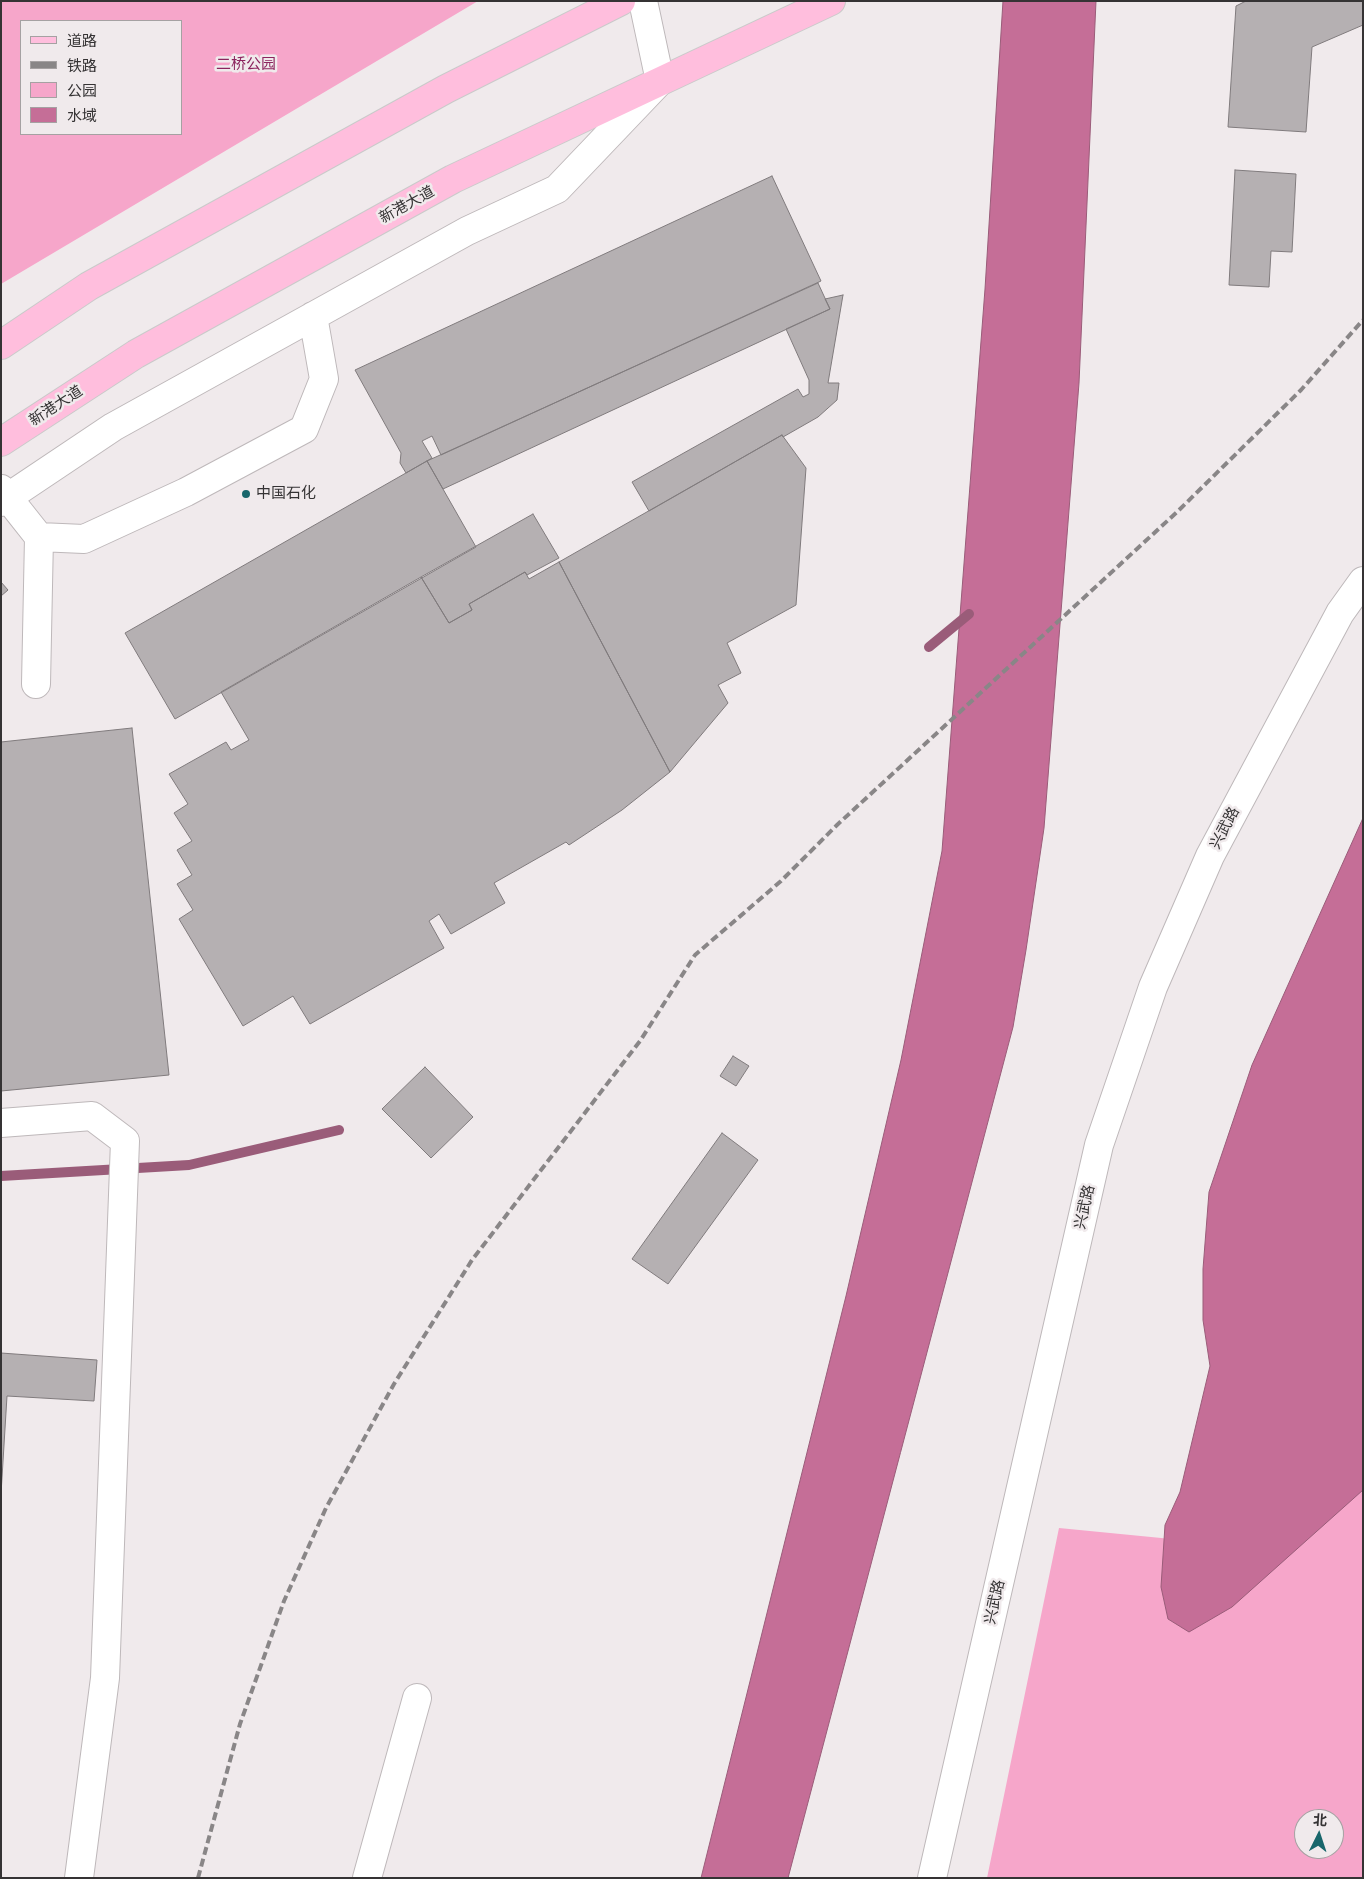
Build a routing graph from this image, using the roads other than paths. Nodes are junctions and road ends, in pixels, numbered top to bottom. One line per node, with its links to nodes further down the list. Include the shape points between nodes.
1 (622, 1): 6 (main road, via 446,89 88,286)
2 (643, 1): 4 (street)
3 (832, 1): 4 (main road, 新港大道)
4 (660, 81): 5 (street, via 557,189 467,231); 7 (main road, 新港大道, via 444,184 136,354)
5 (313, 316): 8 (street, via 113,427); 9 (street, via 324,379 304,429 186,492 84,539)
6 (1, 345)
7 (1, 442)
8 (3, 496): 9 (street)
9 (39, 537): 11 (street)
10 (1363, 581): 16 (street, 兴武路, via 1340,614 1210,856 1153,987 1099,1145)
11 (36, 684)
12 (1, 1123): 14 (street, via 92,1116 125,1141 105,1678)
13 (417, 1698): 15 (street)
14 (79, 1878)
15 (367, 1878)
16 (932, 1878)

